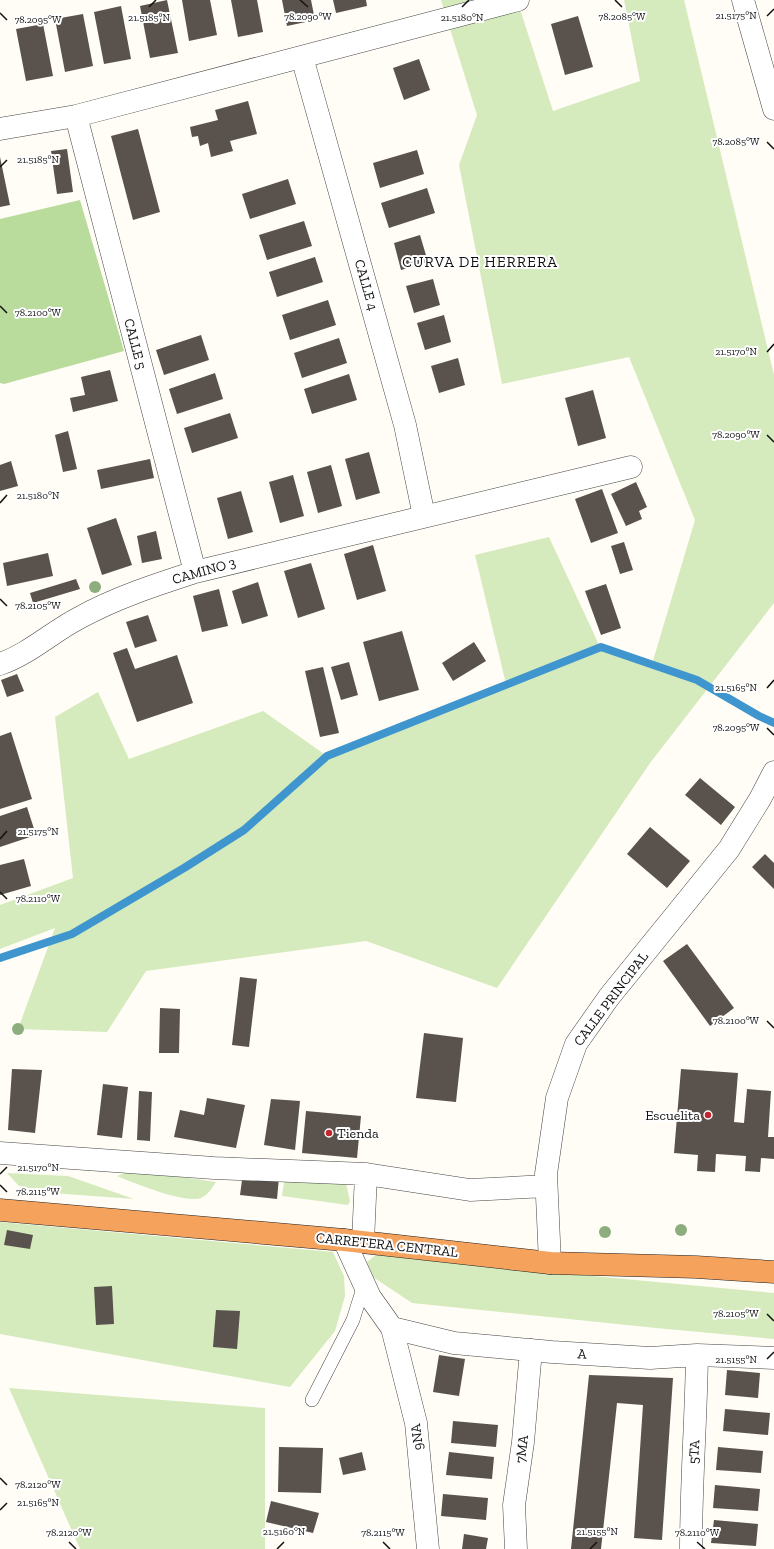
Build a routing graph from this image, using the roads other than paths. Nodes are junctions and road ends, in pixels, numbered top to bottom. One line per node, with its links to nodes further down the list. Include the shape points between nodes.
1 (518, 0): 3 (street)
2 (743, 0): 4 (street)
3 (302, 57): 5 (street); 8 (street, CALLE 4, via 405,425)
4 (774, 109)
5 (76, 116): 6 (street); 9 (street, CALLE 5)
6 (0, 129)
7 (631, 467): 8 (street, CAMINO 3)
8 (424, 516): 9 (street, CAMINO 3)
9 (195, 572): 10 (street, CAMINO 3, via 130,593 78,618 38,645)
10 (0, 664)
11 (774, 772): 14 (street, CALLE PRINCIPAL, via 729,849 609,998 576,1044 557,1098)
12 (0, 1153): 13 (street, via 214,1168)
13 (366, 1174): 14 (street, via 470,1190); 16 (street)
14 (546, 1186): 17 (street, CALLE PRINCIPAL)
15 (0, 1210): 16 (highway, CARRETERA CENTRAL)
16 (354, 1241): 17 (highway, CARRETERA CENTRAL); 19 (street)
17 (550, 1263): 18 (highway, CARRETERA CENTRAL)
18 (774, 1272)
19 (364, 1285): 20 (street); 24 (lane, via 353,1320)
20 (392, 1328): 21 (street, A, via 454,1343); 25 (street, 9NA, via 416,1423)
21 (530, 1350): 22 (street, A, via 650,1358); 26 (street, 7MA, via 523,1442 514,1505)
22 (698, 1355): 23 (street, A); 27 (street, 5TA)
23 (774, 1358)
24 (312, 1400)
25 (428, 1549)
26 (516, 1549)
27 (691, 1549)

